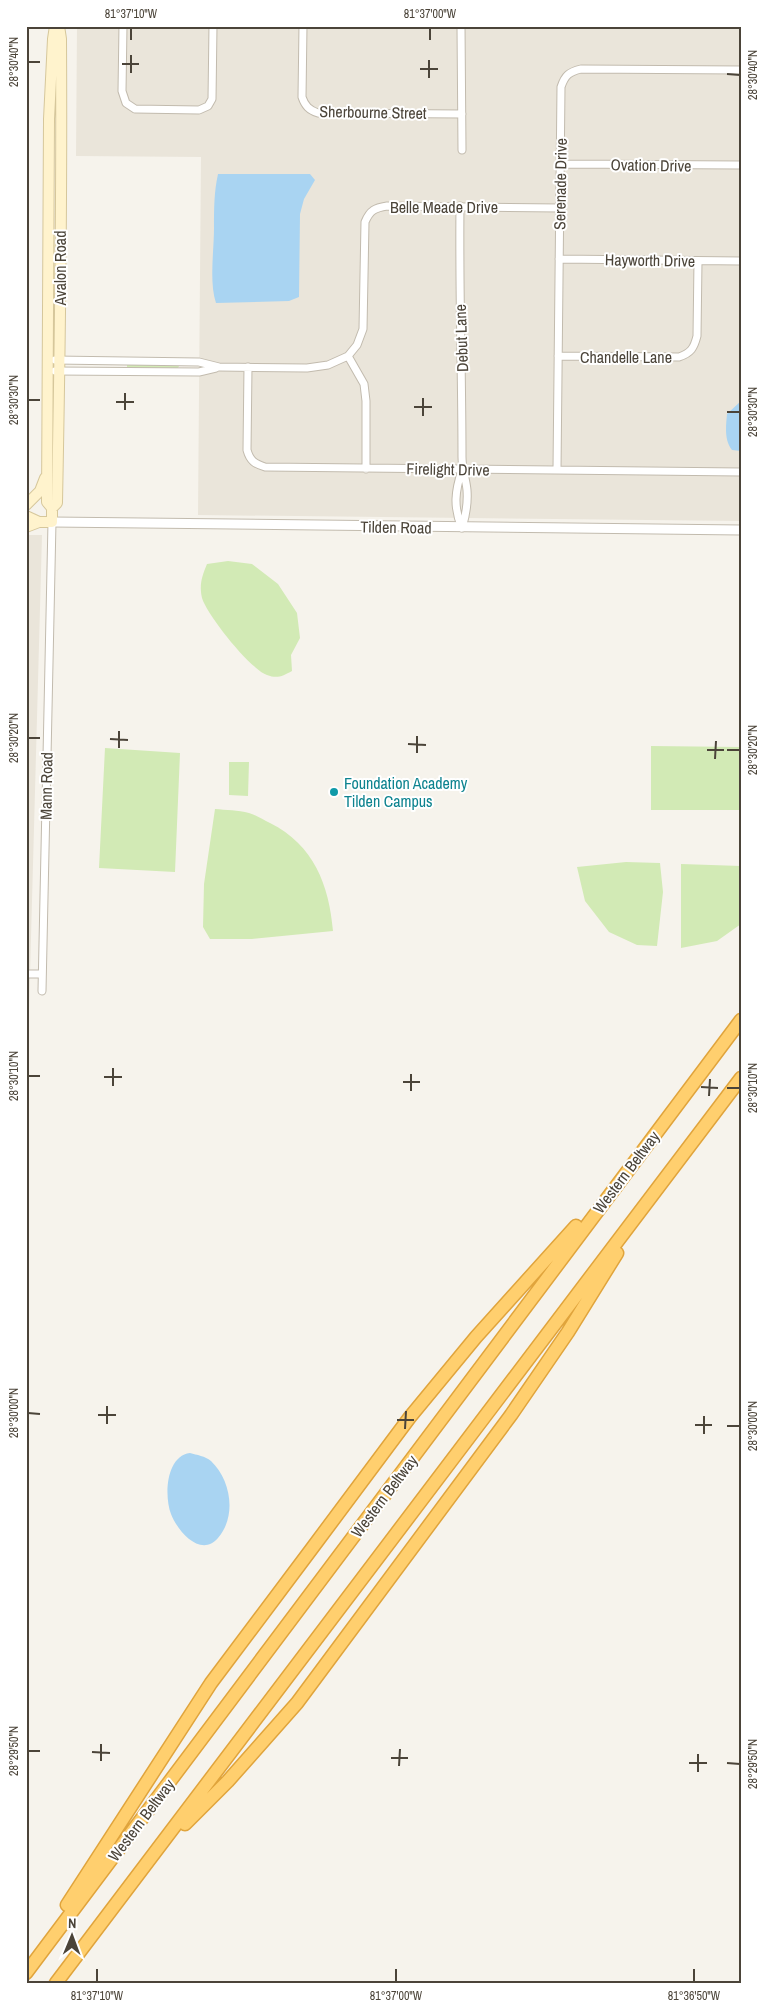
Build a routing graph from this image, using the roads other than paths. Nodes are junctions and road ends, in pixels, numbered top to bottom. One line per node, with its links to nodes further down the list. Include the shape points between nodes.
1 (57, 26): 18 (main road, Avalon Road, via 53,38 49,120); 19 (main road, Avalon Road, via 61,39 62,112)
2 (123, 26): 3 (street, via 122,91 126,103 135,109 199,110 208,106 212,99)
3 (213, 26)
4 (303, 26): 7 (street, Sherbourne Street, via 302,97 311,110 318,113)
5 (461, 26): 7 (street)
6 (741, 70): 9 (street, Serenade Drive, via 581,69 570,72 564,77 561,87)
7 (462, 114): 8 (street)
8 (462, 150)
9 (560, 164): 10 (street, Ovation Drive); 12 (street, Serenade Drive)
10 (741, 165)
11 (460, 206): 12 (street, Belle Meade Drive); 16 (street, Belle Meade Drive, via 387,206 369,213 364,222 363,328 358,345); 30 (street, Debut Lane)
12 (560, 208): 13 (street, Serenade Drive)
13 (559, 260): 14 (street, Hayworth Drive); 17 (street, Serenade Drive)
14 (698, 261): 15 (street, Hayworth Drive); 17 (street, Chandelle Lane, via 697,336 688,354 679,357)
15 (741, 261)
16 (348, 356): 23 (street, via 328,365 307,368); 28 (street, via 364,384)
17 (558, 356): 31 (street, Serenade Drive)
18 (48, 360): 19 (street); 24 (main road, Avalon Road)
19 (60, 360): 20 (street); 25 (main road, Avalon Road)
20 (119, 361): 21 (street); 26 (street)
21 (186, 362): 22 (street); 27 (street)
22 (219, 367): 23 (street); 27 (street)
23 (248, 367): 28 (street, Firelight Drive, via 247,450 255,464 265,467)
24 (48, 371): 25 (street); 29 (main road, Avalon Road)
25 (60, 371): 26 (street); 36 (main road, Avalon Road, via 57,503)
26 (119, 372): 27 (street)
27 (186, 372)
28 (366, 468): 30 (street, Firelight Drive)
29 (47, 470): 35 (main road, via 43,485); 36 (main road, Avalon Road, via 47,502)
30 (462, 470): 31 (street, Firelight Drive); 33 (street, Debut Lane); 34 (street, Debut Lane)
31 (557, 470): 32 (street, Firelight Drive)
32 (741, 472)
33 (456, 496): 34 (street); 41 (street, Debut Lane, via 456,514)
34 (467, 497): 41 (street, Debut Lane)
35 (26, 506)
36 (52, 508): 39 (main road, Avalon Road)
37 (26, 516): 38 (main road)
38 (39, 522): 39 (main road); 40 (main road)
39 (52, 522): 41 (street, Tilden Road); 44 (street, Mann Road)
40 (26, 527)
41 (462, 528): 42 (street, Tilden Road)
42 (741, 530)
43 (26, 974): 44 (street)
44 (42, 974): 45 (street, Mann Road)
45 (42, 991)
46 (741, 1020): 48 (highway, Western Beltway)
47 (741, 1078): 49 (highway, Western Beltway)
48 (628, 1168): 51 (highway, via 476,1337 404,1425 211,1683); 52 (highway, Western Beltway)
49 (664, 1180): 50 (highway, Western Beltway); 50 (highway, via 511,1415 297,1703 228,1781)
50 (148, 1862): 53 (highway, Western Beltway)
51 (26, 1965)
52 (26, 1972)
53 (56, 1983)

